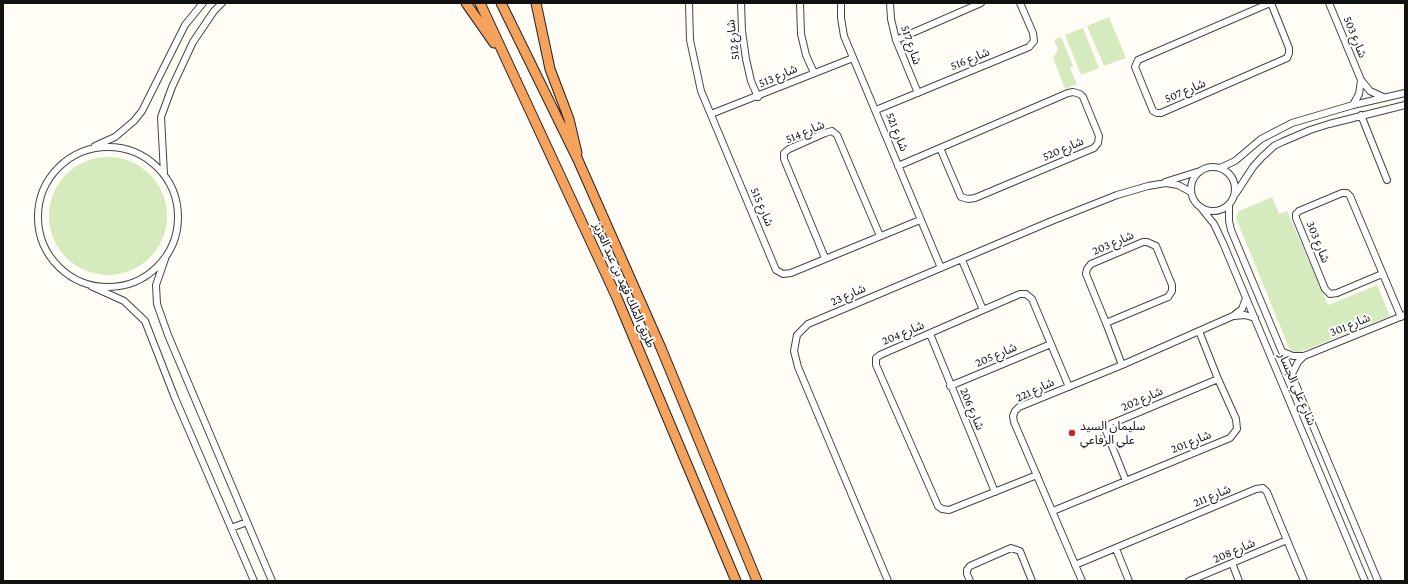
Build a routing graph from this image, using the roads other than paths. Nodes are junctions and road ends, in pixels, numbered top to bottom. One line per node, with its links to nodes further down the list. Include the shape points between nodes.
1 (203, 3): 31 (street, via 185,25 142,111 134,121 115,138)
2 (222, 3): 36 (street, via 193,42 172,87 162,117)
3 (466, 3): 18 (highway)
4 (480, 3): 18 (highway, طريق الملك فهد بن عبد العزيز)
5 (501, 3): 32 (highway, طريق الملك فهد بن عبد العزيز)
6 (536, 3): 32 (highway, via 546,56 572,128)
7 (689, 3): 28 (street, شارع 515, via 690,40 695,66 701,91)
8 (741, 3): 23 (street, شارع 512, via 746,60)
9 (800, 3): 19 (street, via 803,41)
10 (841, 3): 17 (street, شارع 521, via 844,36)
11 (890, 3): 16 (street, شارع 517)
12 (981, 3): 16 (street)
13 (1020, 3): 21 (street, شارع 516, via 1033,33 1034,41 1029,47)
14 (1270, 3): 14 (street, شارع 507, via 1288,46 1287,58 1161,113 1153,111 1135,67 1138,60)
15 (1329, 3): 20 (street, شارع 503)
16 (896, 40): 21 (street, شارع 517)
17 (852, 58): 19 (street, شارع 513); 27 (street, شارع 521)
18 (511, 70): 83 (highway, طريق الملك فهد بن عبد العزيز, via 617,298)
19 (814, 73): 23 (street, شارع 513)
20 (1361, 80): 24 (street, شارع 503, via 1370,91); 25 (street, via 1359,94)
21 (918, 93): 27 (street, شارع 516)
22 (1405, 93): 24 (street)
23 (758, 96): 28 (street, شارع 513)
24 (1384, 97): 25 (street)
25 (1353, 105): 34 (street, via 1282,127 1261,139 1235,161)
26 (1405, 105): 29 (street)
27 (876, 110): 33 (street, شارع 521)
28 (711, 114): 46 (street, شارع 515, via 776,270 783,274 791,273)
29 (1361, 115): 37 (street); 40 (street, via 1310,130 1274,146 1253,167)
30 (940, 148): 30 (street, شارع 520, via 961,197 968,199 1094,148 1099,136 1083,97 1073,92); 33 (street, شارع 520)
31 (80, 152): 36 (street, via 98,147 129,150 151,161); 50 (street, via 53,172 44,186 39,202 38,220 41,238 48,254 60,268)
32 (578, 160): 84 (highway, طريق الملك فهد بن عبد العزيز, via 661,348)
33 (898, 166): 43 (street, شارع 521)
34 (1220, 168): 35 (street); 40 (street, via 1231,175)
35 (1201, 170): 38 (street, شارع 23); 39 (street, via 1193,180)
36 (164, 174): 45 (street, via 177,200 178,215 173,244)
37 (1387, 180)
38 (1158, 184): 39 (street, شارع 23, via 1178,185); 47 (street, شارع 23, via 1110,198)
39 (1191, 192): 42 (street)
40 (1236, 193): 41 (street)
41 (1229, 205): 42 (street, via 1216,212); 60 (street, شارع علي الجسار, via 1231,230)
42 (1202, 209): 51 (street, شارع علي الجسار, via 1219,233)
43 (920, 220): 44 (street, شارع 515); 48 (street, شارع 521)
44 (880, 236): 46 (street, شارع 515); 46 (street, شارع 514, via 838,135 832,131 825,133 784,153 784,160)
45 (166, 256): 50 (street, via 150,273 130,283 107,287); 75 (street, via 156,285 157,304 168,336)
46 (825, 258)
47 (962, 260): 48 (street, شارع 23); 52 (street)
48 (942, 268): 85 (street, شارع 23, via 808,324 797,335 795,342 798,367)
49 (1382, 274): 49 (street, شارع 303, via 1347,193 1296,214 1325,289 1330,294); 54 (street, شارع 303)
50 (85, 283): 76 (street, via 124,302 145,320 175,398)
51 (1246, 298): 53 (street, شارع 221, via 1242,309); 55 (street, شارع علي الجسار)
52 (983, 310): 58 (street, شارع 204); 59 (street, شارع 204, via 1020,294 1026,294 1032,299)
53 (1233, 316): 55 (street, شارع 221, via 1245,315); 57 (street, شارع 221)
54 (1403, 316): 61 (street, شارع 301)
55 (1255, 318): 68 (street, شارع علي الجسار)
56 (1106, 323): 56 (street, شارع 203, via 1168,297 1172,291 1172,285 1156,246 1143,242 1091,264 1087,269 1086,274); 62 (street, شارع 203)
57 (1199, 331): 62 (street, شارع 221); 64 (street, شارع 201)
58 (930, 334): 65 (street, شارع 206); 73 (street, شارع 204, via 880,355 876,358 876,365 938,506 949,510)
59 (1051, 344): 65 (street, شارع 205); 66 (street, شارع 204)
60 (1283, 352): 61 (street, via 1293,356); 63 (street, شارع علي الجسار)
61 (1304, 356): 63 (street)
62 (1122, 365): 66 (street, شارع 221)
63 (1292, 374): 67 (street, شارع علي الجسار)
64 (1218, 379): 72 (street, شارع 201, via 1236,419 1237,429 1230,438); 72 (street, شارع 202, via 1107,427 1106,431)
65 (950, 386): 73 (street, شارع 206)
66 (1068, 387): 71 (street, شارع 221, via 1019,407 1013,416)
67 (1310, 416): 68 (street, via 1305,421); 69 (street, شارع علي الجسار)
68 (1298, 421): 70 (street, شارع علي الجسار)
69 (1321, 443): 70 (street); 94 (street, شارع علي الجسار)
70 (1309, 447): 93 (street, شارع علي الجسار)
71 (1037, 475): 73 (street, شارع 204); 74 (street, شارع 221)
72 (1126, 481): 74 (street, شارع 201)
73 (995, 492)
74 (1053, 511): 80 (street, شارع 221)
75 (247, 522): 76 (street); 82 (street)
76 (231, 528): 81 (street)
77 (1287, 540): 78 (street, شارع 211, via 1263,488); 79 (street, شارع 208); 92 (street, شارع 211)
78 (1116, 549): 80 (street, شارع 211); 89 (street)
79 (1232, 564): 90 (street, شارع 208); 91 (street)
80 (1076, 565): 88 (street, شارع 221)
81 (254, 581)
82 (272, 581)
83 (736, 581)
84 (757, 581)
85 (888, 581)
86 (970, 581): 87 (street, via 967,570 970,566 1011,548 1020,551)
87 (1032, 581)
88 (1082, 581)
89 (1129, 581)
90 (1189, 581)
91 (1239, 581)
92 (1304, 581)
93 (1365, 581)
94 (1378, 581)

